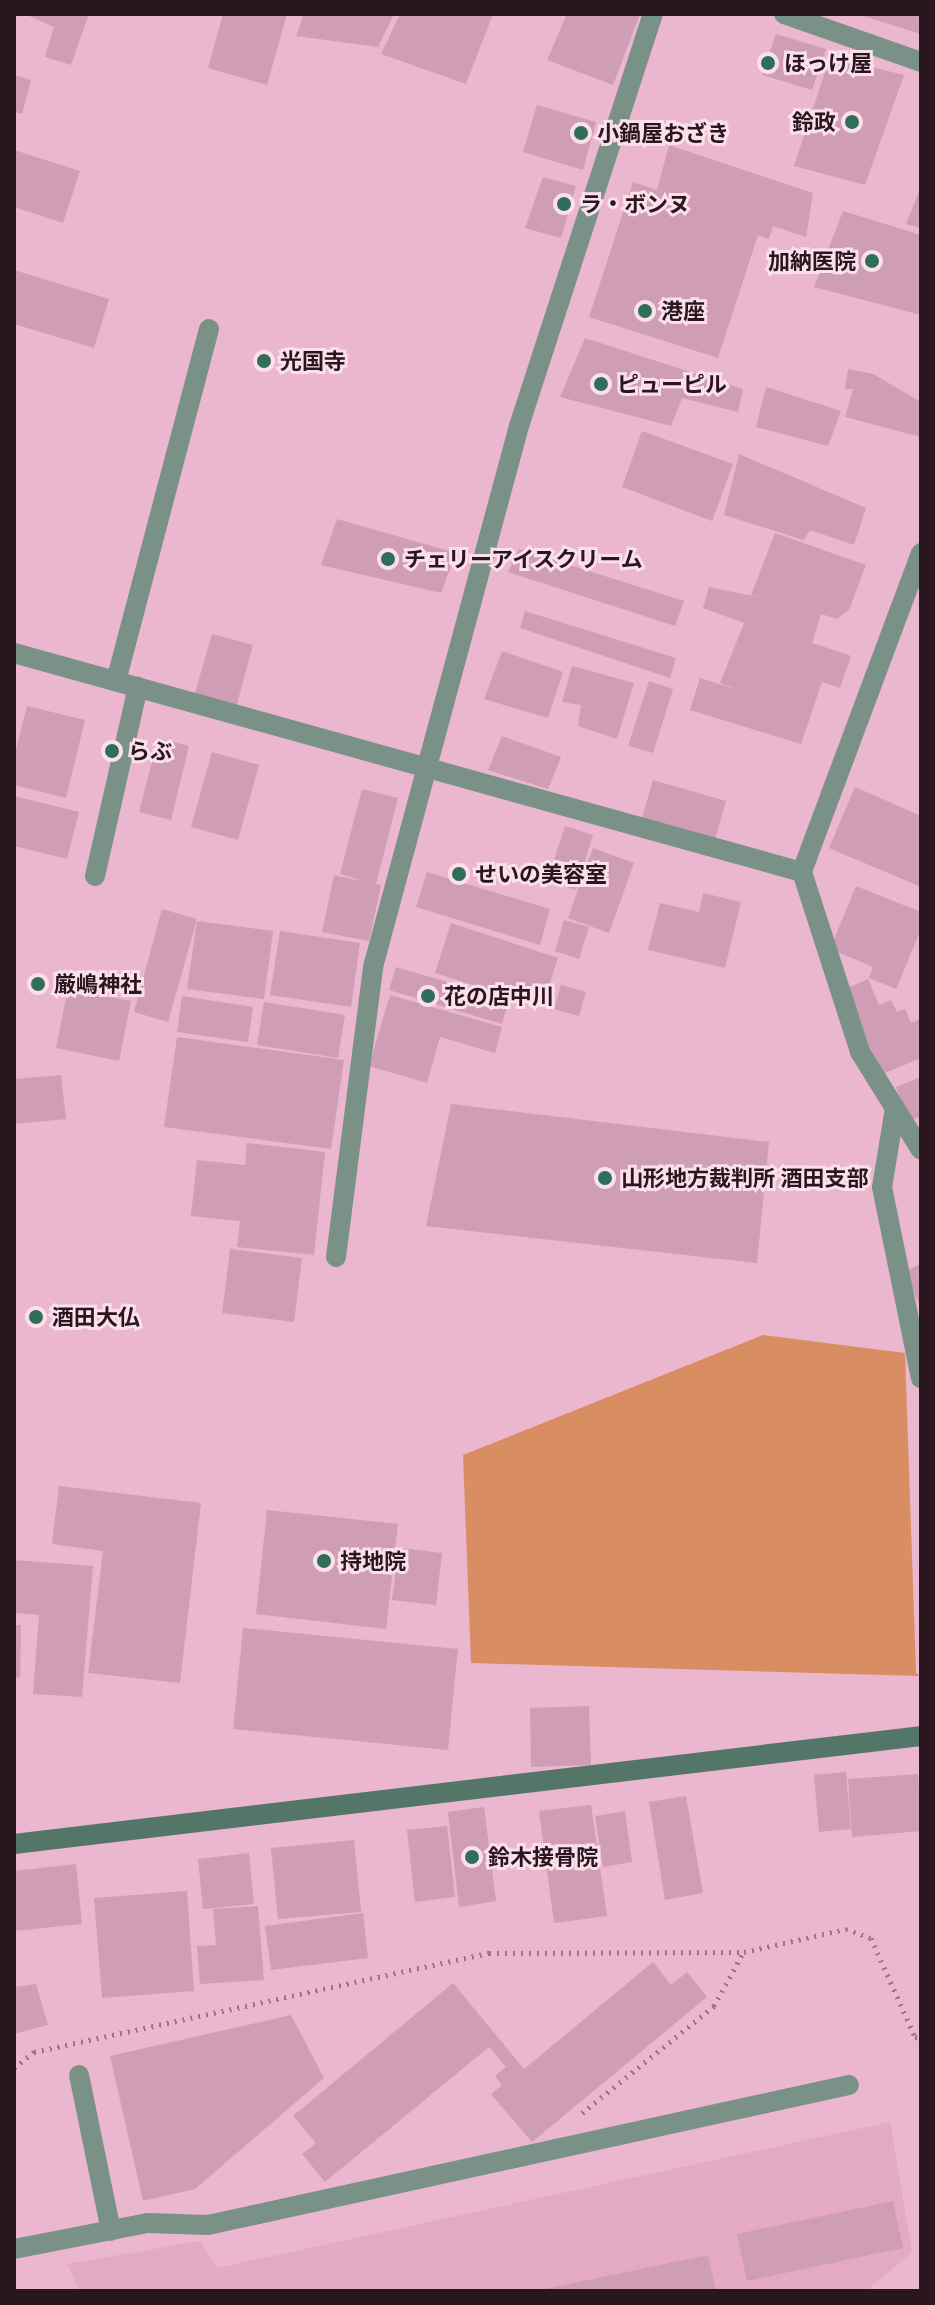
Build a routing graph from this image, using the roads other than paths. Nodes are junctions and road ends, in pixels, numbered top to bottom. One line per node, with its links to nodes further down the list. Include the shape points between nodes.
1 (653, 14): 9 (street, via 519,426)
2 (784, 14): 3 (street)
3 (921, 62)
4 (209, 329): 7 (street)
5 (921, 553): 10 (street)
6 (14, 653): 7 (street)
7 (116, 681): 8 (street)
8 (138, 687): 9 (street); 11 (street)
9 (427, 767): 10 (street); 14 (street, via 373,967)
10 (802, 872): 12 (street, via 860,1052)
11 (95, 876)
12 (895, 1108): 13 (street); 15 (street, via 882,1187)
13 (921, 1150)
14 (336, 1257)
15 (921, 1378)
16 (921, 1736): 17 (street)
17 (14, 1844)
18 (79, 2075): 20 (street)
19 (849, 2085): 20 (street, via 208,2225 148,2223)
20 (111, 2231): 21 (street)
21 (14, 2249)

